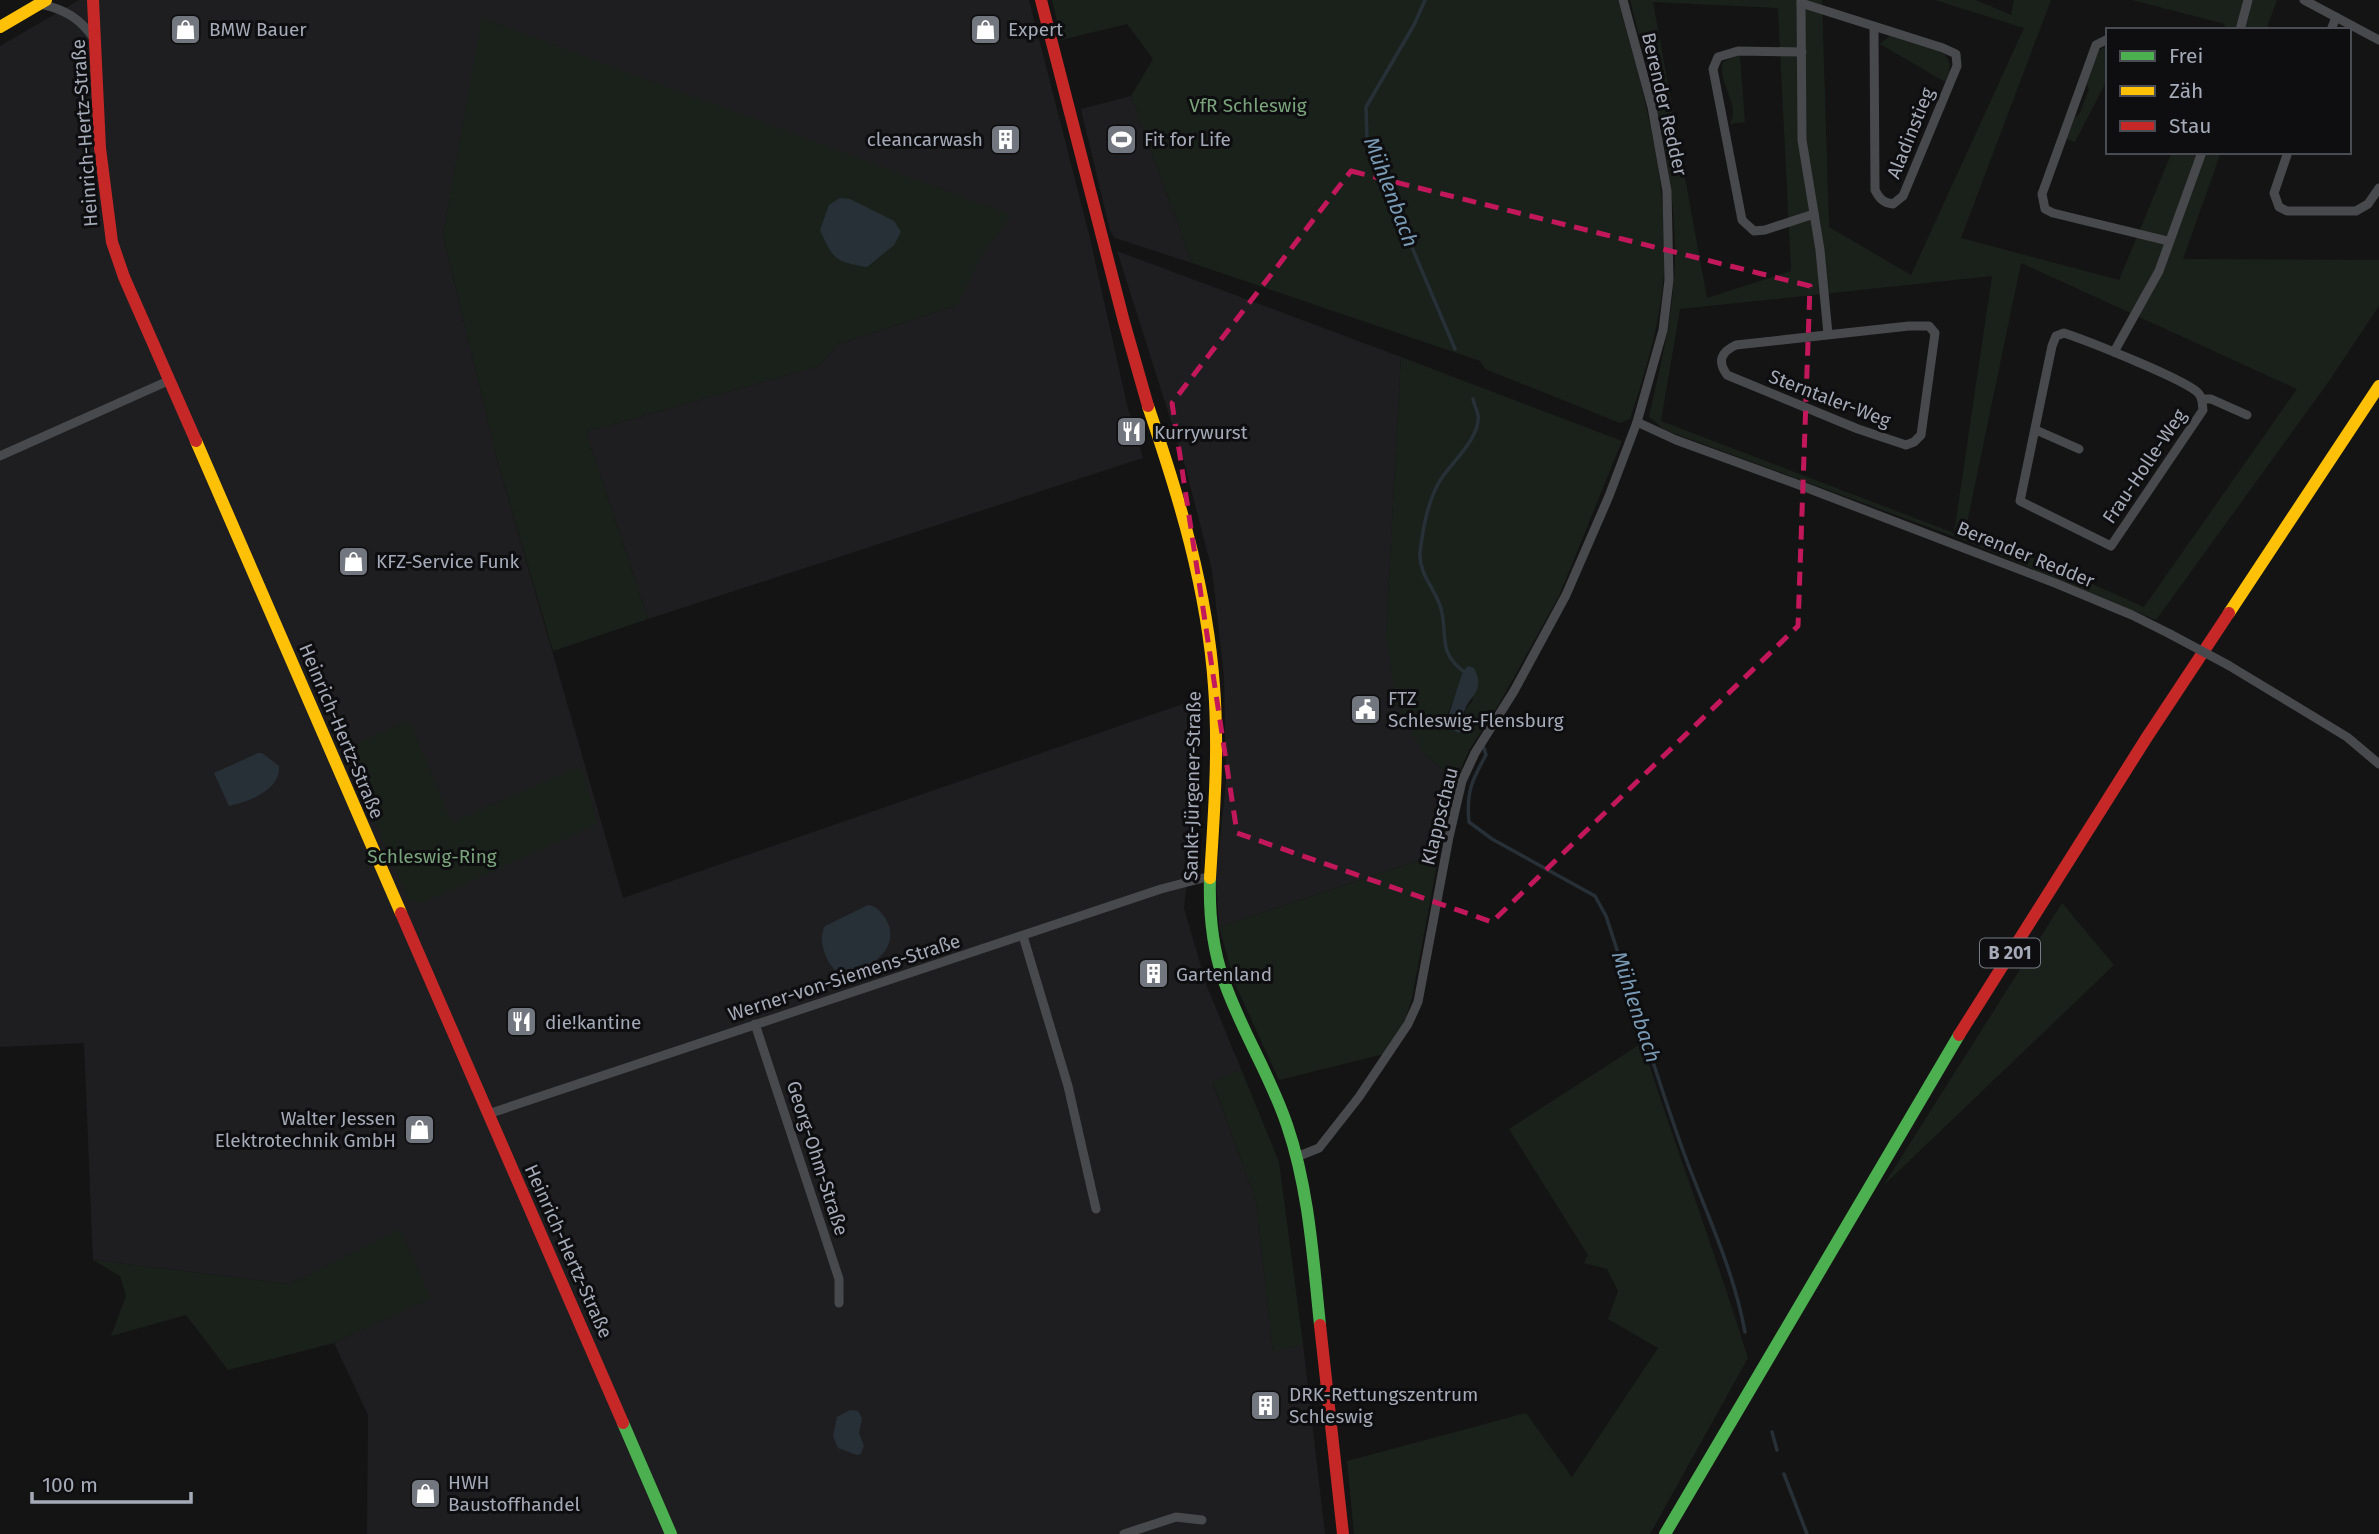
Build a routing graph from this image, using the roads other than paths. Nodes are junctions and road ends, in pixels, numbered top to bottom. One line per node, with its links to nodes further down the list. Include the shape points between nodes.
1 (93, 0): 15 (street, Heinrich-Hertz-Straße)
2 (1041, 0): 34 (street, Sankt-Jürgener-Straße, via 1124,325 1184,514 1203,599 1216,716)
3 (1623, 0): 28 (street, Berender Redder, via 1655,120 1668,218 1669,281 1663,330)
4 (2248, 0): 11 (street)
5 (2304, 0): 8 (street)
6 (1801, 1): 9 (street, Aladinstieg); 16 (street)
7 (43, 2): 10 (street); 15 (street, via 71,14)
8 (2336, 17): 12 (street); 14 (street)
9 (1874, 26): 9 (street, Aladinstieg, via 1956,54 1957,66 1903,196 1893,204 1886,203 1875,190)
10 (0, 27)
11 (2241, 28)
12 (2332, 28)
13 (2106, 40): 21 (street, via 2096,45 2042,194 2045,209)
14 (2379, 40)
15 (96, 41): 24 (street, Heinrich-Hertz-Straße, via 100,148 112,242)
16 (1802, 52): 20 (street, via 1802,140); 20 (street, via 1738,51 1718,57 1713,69 1745,225 1754,231 1765,230)
17 (2201, 154): 21 (street)
18 (2287, 154): 19 (street, via 2274,193 2279,207 2287,211 2356,211 2368,204)
19 (2379, 188)
20 (1814, 214): 22 (street)
21 (2168, 241): 23 (street, via 2159,271)
22 (1828, 334): 22 (street, Sterntaler-Weg, via 1909,326 1929,326 1935,333 1921,435 1914,442 1906,445 1858,429 1722,369 1722,356 1736,345)
23 (2114, 352): 26 (street, Frau-Holle-Weg, via 2198,392); 29 (street, Frau-Holle-Weg, via 2064,333 2056,336)
24 (168, 380): 32 (street); 37 (street, Heinrich-Hertz-Straße)
25 (2379, 386): 45 (street, B 201, via 2147,737 1941,1063)
26 (2202, 399): 27 (street, Frau-Holle-Weg); 29 (street, Frau-Holle-Weg, via 2203,410 2111,546 2021,501)
27 (2247, 415)
28 (1637, 422): 30 (street, Berender Redder); 33 (street, Berender Redder, bridge, via 2132,615 2228,664 2347,737)
29 (2036, 430): 31 (street)
30 (1632, 434): 38 (street, Klappschau, via 1566,595 1462,781 1418,1002 1408,1024 1320,1148)
31 (2079, 449)
32 (0, 456)
33 (2379, 764)
34 (1211, 876): 35 (street, Werner-von-Siemens-Straße); 38 (street, Sankt-Jürgener-Straße, via 1210,913 1220,966)
35 (1023, 936): 36 (street, Werner-von-Siemens-Straße); 39 (street, via 1068,1086)
36 (755, 1024): 37 (street, Werner-von-Siemens-Straße); 40 (street, Georg-Ohm-Straße, via 839,1279)
37 (488, 1114): 42 (street, Heinrich-Hertz-Straße)
38 (1299, 1156): 44 (street, Sankt-Jürgener-Straße)
39 (1096, 1209)
40 (839, 1303)
41 (1202, 1520): 43 (street, via 1176,1517)
42 (671, 1534)
43 (1124, 1534)
44 (1343, 1534)
45 (1665, 1534)

